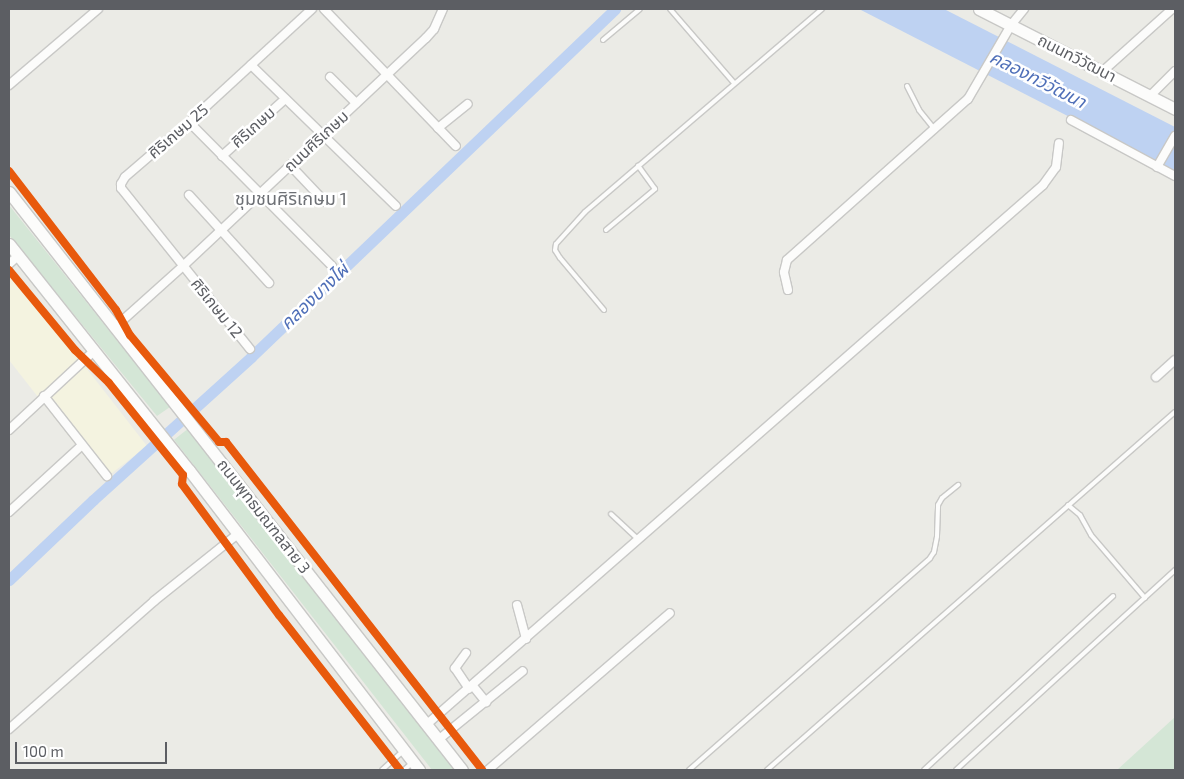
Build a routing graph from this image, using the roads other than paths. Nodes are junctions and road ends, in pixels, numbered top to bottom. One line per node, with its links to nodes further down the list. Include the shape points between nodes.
1 (98, 9): 19 (street)
2 (312, 9): 13 (street, ศิริเกษม 25)
3 (324, 9): 16 (street)
4 (443, 9): 16 (street, ถนนศิริเกษม, via 434,29)
5 (640, 9): 12 (lane)
6 (670, 9): 18 (lane)
7 (822, 9): 18 (lane)
8 (1024, 9): 11 (street)
9 (1172, 9): 15 (street)
10 (984, 10): 11 (main road, ถนนทวีวัฒนา)
11 (1011, 25): 15 (main road, ถนนทวีวัฒนา); 29 (street, via 974,90)
12 (603, 40)
13 (251, 65): 22 (street); 27 (street, ศิริเกษม 25)
14 (1175, 71): 21 (street)
15 (1104, 72): 21 (main road, ถนนทวีวัฒนา)
16 (388, 74): 23 (street, ถนนศิริเกษม); 28 (street)
17 (330, 77): 23 (street)
18 (734, 83): 36 (lane)
19 (9, 85)
20 (906, 86): 29 (lane)
21 (1150, 96): 25 (main road, ถนนทวีวัฒนา)
22 (285, 98): 30 (street); 34 (street, ศิริเกษม)
23 (356, 103): 30 (street, ถนนศิริเกษม)
24 (468, 104): 28 (street)
25 (1175, 108)
26 (1071, 120): 37 (street)
27 (189, 122): 34 (street); 49 (street, ศิริเกษม 25, via 121,184)
28 (438, 128): 33 (street)
29 (935, 130): 52 (street, via 787,260 784,272)
30 (322, 134): 35 (street, ถนนศิริเกษม); 43 (street)
31 (1175, 136): 37 (street)
32 (1059, 143): 70 (street, via 1056,167 1043,185)
33 (456, 146)
34 (222, 156): 40 (street)
35 (290, 165): 40 (street, ถนนศิริเกษม); 42 (street)
36 (638, 166): 44 (lane, via 655,189); 53 (lane, via 585,212 554,247)
37 (1157, 166): 38 (street)
38 (1175, 176)
39 (9, 192): 54 (main road, ถนนพุทธมณฑลสาย 3)
40 (260, 194): 45 (street, ถนนศิริเกษม); 50 (street)
41 (188, 195): 45 (street)
42 (325, 202)
43 (396, 206)
44 (606, 230)
45 (220, 232): 49 (street, ถนนศิริเกษม); 51 (street)
46 (9, 244): 47 (main road, ถนนพุทธมณฑลสาย 3)
47 (18, 256): 48 (street); 56 (main road, ถนนพุทธมณฑลสาย 3)
48 (9, 264)
49 (184, 266): 54 (street, ถนนศิริเกษม); 55 (street, ศิริเกษม 12)
50 (332, 266)
51 (269, 284)
52 (788, 290)
53 (604, 310)
54 (114, 328): 81 (main road, ถนนพุทธมณฑลสาย 3)
55 (250, 349)
56 (94, 351): 59 (street); 69 (main road, ถนนพุทธมณฑลสาย 3)
57 (1175, 360): 58 (street)
58 (1156, 376)
59 (44, 396): 62 (street); 63 (street)
60 (1175, 412): 66 (lane)
61 (9, 418): 62 (street)
62 (12, 427)
63 (82, 445): 64 (street); 67 (street)
64 (107, 476)
65 (958, 485): 89 (lane, via 938,505 937,536 930,558)
66 (1068, 505): 73 (lane, via 1080,515 1091,535); 90 (lane)
67 (9, 512)
68 (611, 514): 70 (lane)
69 (238, 534): 82 (street, via 154,601); 84 (main road, ถนนพุทธมณฑลสาย 3)
70 (639, 540): 76 (street)
71 (1175, 570): 73 (lane)
72 (1113, 596): 91 (lane)
73 (1144, 598): 92 (lane)
74 (516, 605): 76 (street)
75 (670, 613): 88 (street)
76 (526, 639): 79 (street)
77 (466, 653): 79 (street, via 455,668)
78 (523, 671): 80 (street)
79 (471, 687): 80 (street); 81 (street)
80 (486, 702): 83 (street)
81 (426, 726): 83 (main road, ถนนพุทธมณฑลสาย 3)
82 (9, 729)
83 (438, 740): 87 (main road, ถนนพุทธมณฑลสาย 3)
84 (403, 751): 85 (main road, ถนนพุทธมณฑลสาย 3); 86 (lane)
85 (412, 768)
86 (382, 770)
87 (462, 770)
88 (488, 770)
89 (688, 770)
90 (767, 770)
91 (924, 770)
92 (956, 770)

